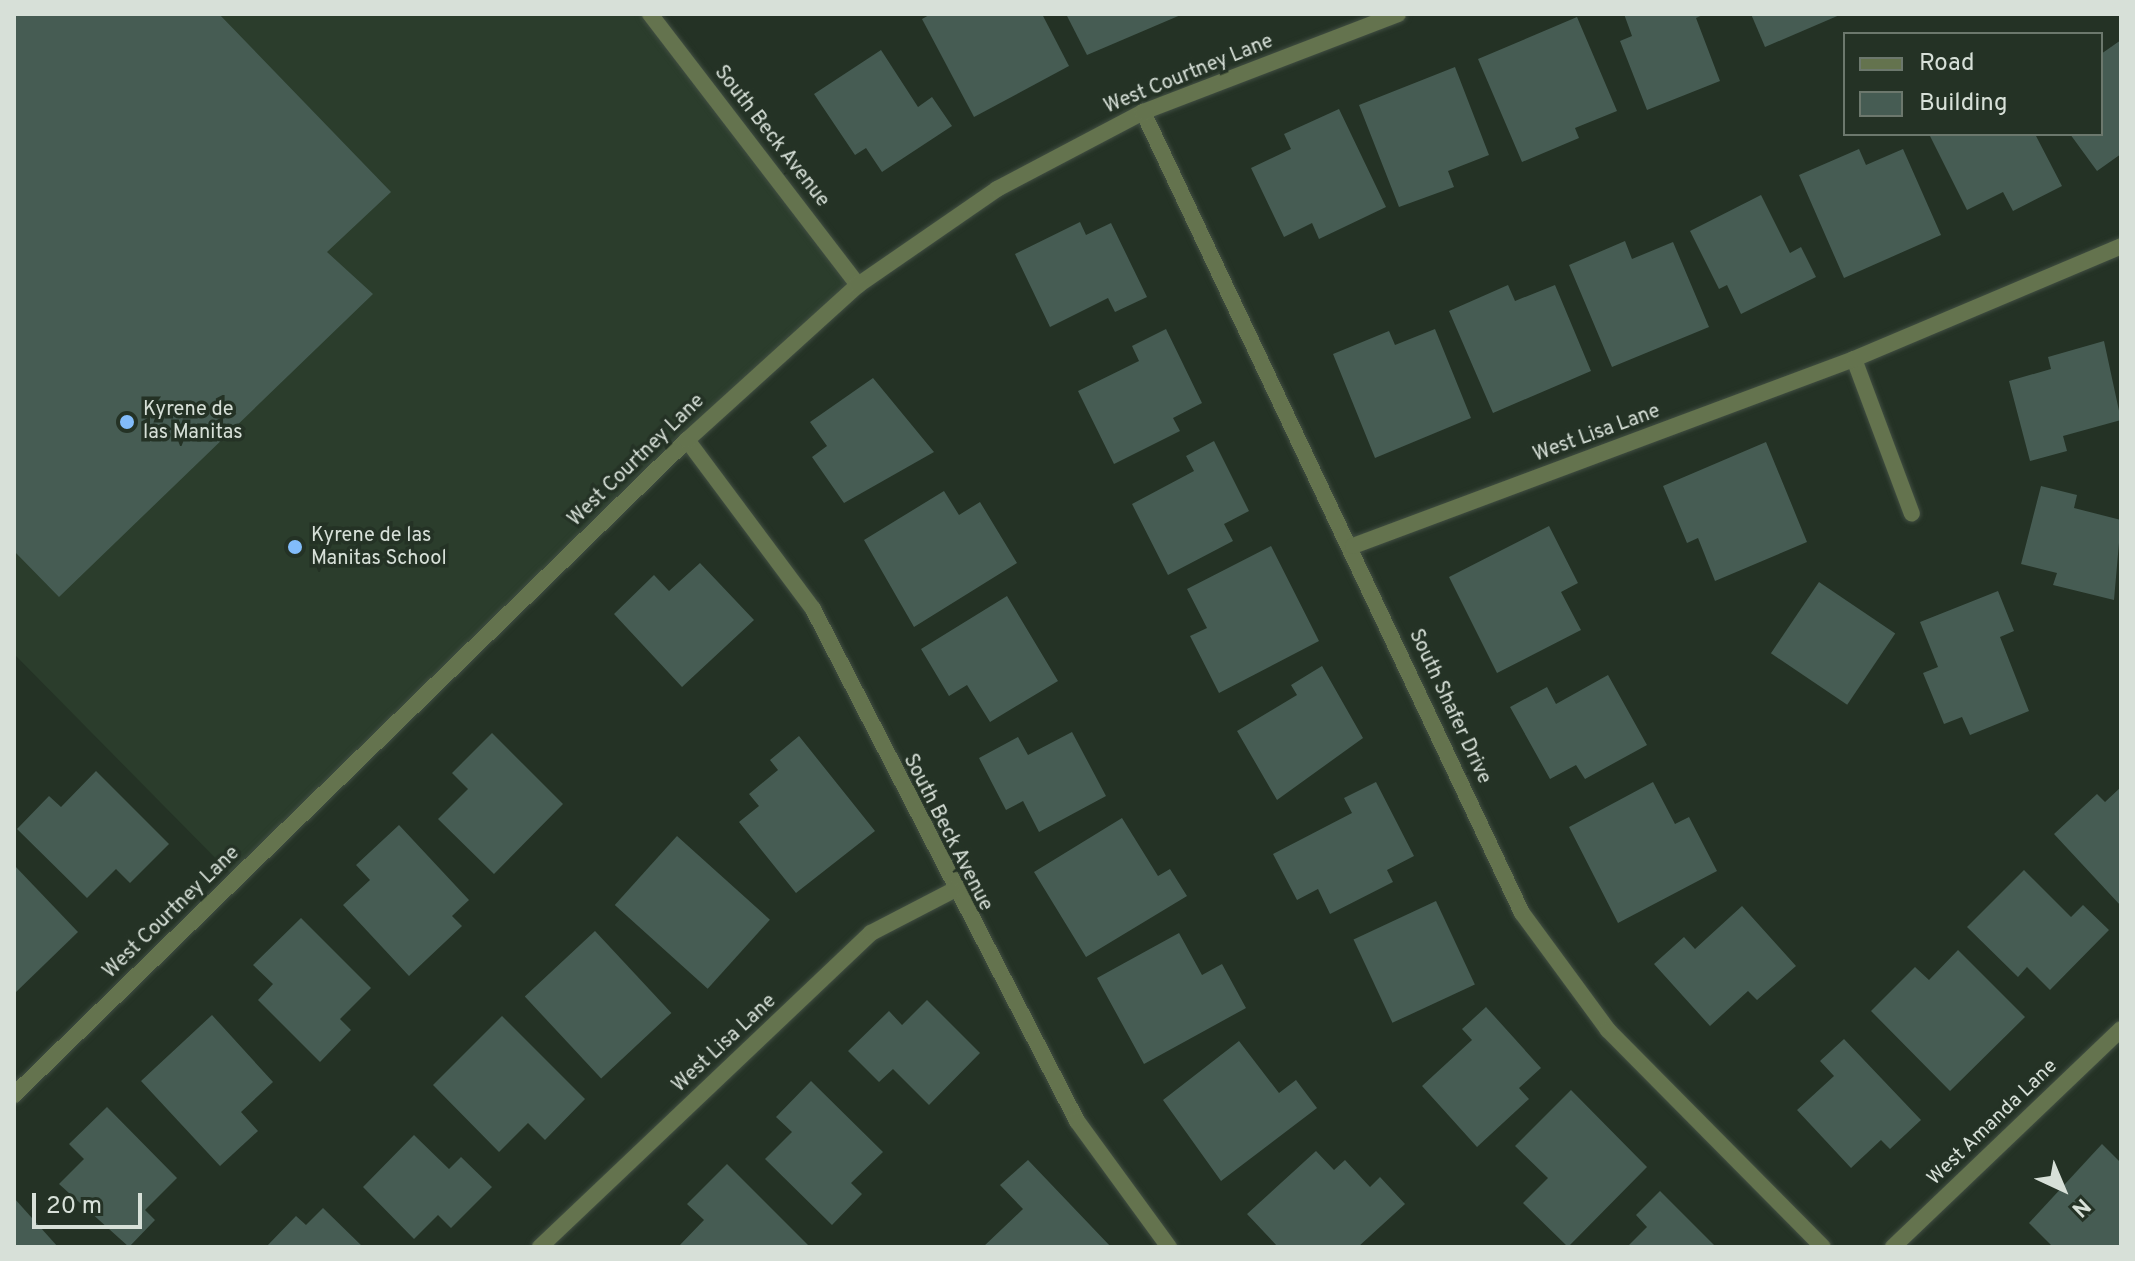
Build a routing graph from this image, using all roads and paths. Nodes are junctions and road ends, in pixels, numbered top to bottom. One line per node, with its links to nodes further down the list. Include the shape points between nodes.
1 (650, 14): 5 (street, South Beck Avenue)
2 (1398, 14): 3 (street, West Courtney Lane)
3 (1143, 112): 5 (street, West Courtney Lane, via 997,189); 9 (street, South Shafer Drive)
4 (2121, 246): 6 (street, West Lisa Lane)
5 (858, 285): 7 (street, West Courtney Lane)
6 (1854, 359): 8 (street); 9 (street, West Lisa Lane)
7 (687, 440): 10 (street, South Beck Avenue, via 813,609); 12 (street, West Courtney Lane)
8 (1912, 514)
9 (1353, 546): 15 (street, South Shafer Drive, via 1522,913 1608,1030)
10 (952, 891): 13 (street, West Lisa Lane, via 871,933); 14 (street, South Beck Avenue, via 1077,1121)
11 (2121, 1029): 16 (street, West Amanda Lane)
12 (14, 1095)
13 (540, 1247)
14 (1169, 1247)
15 (1823, 1247)
16 (1893, 1247)

